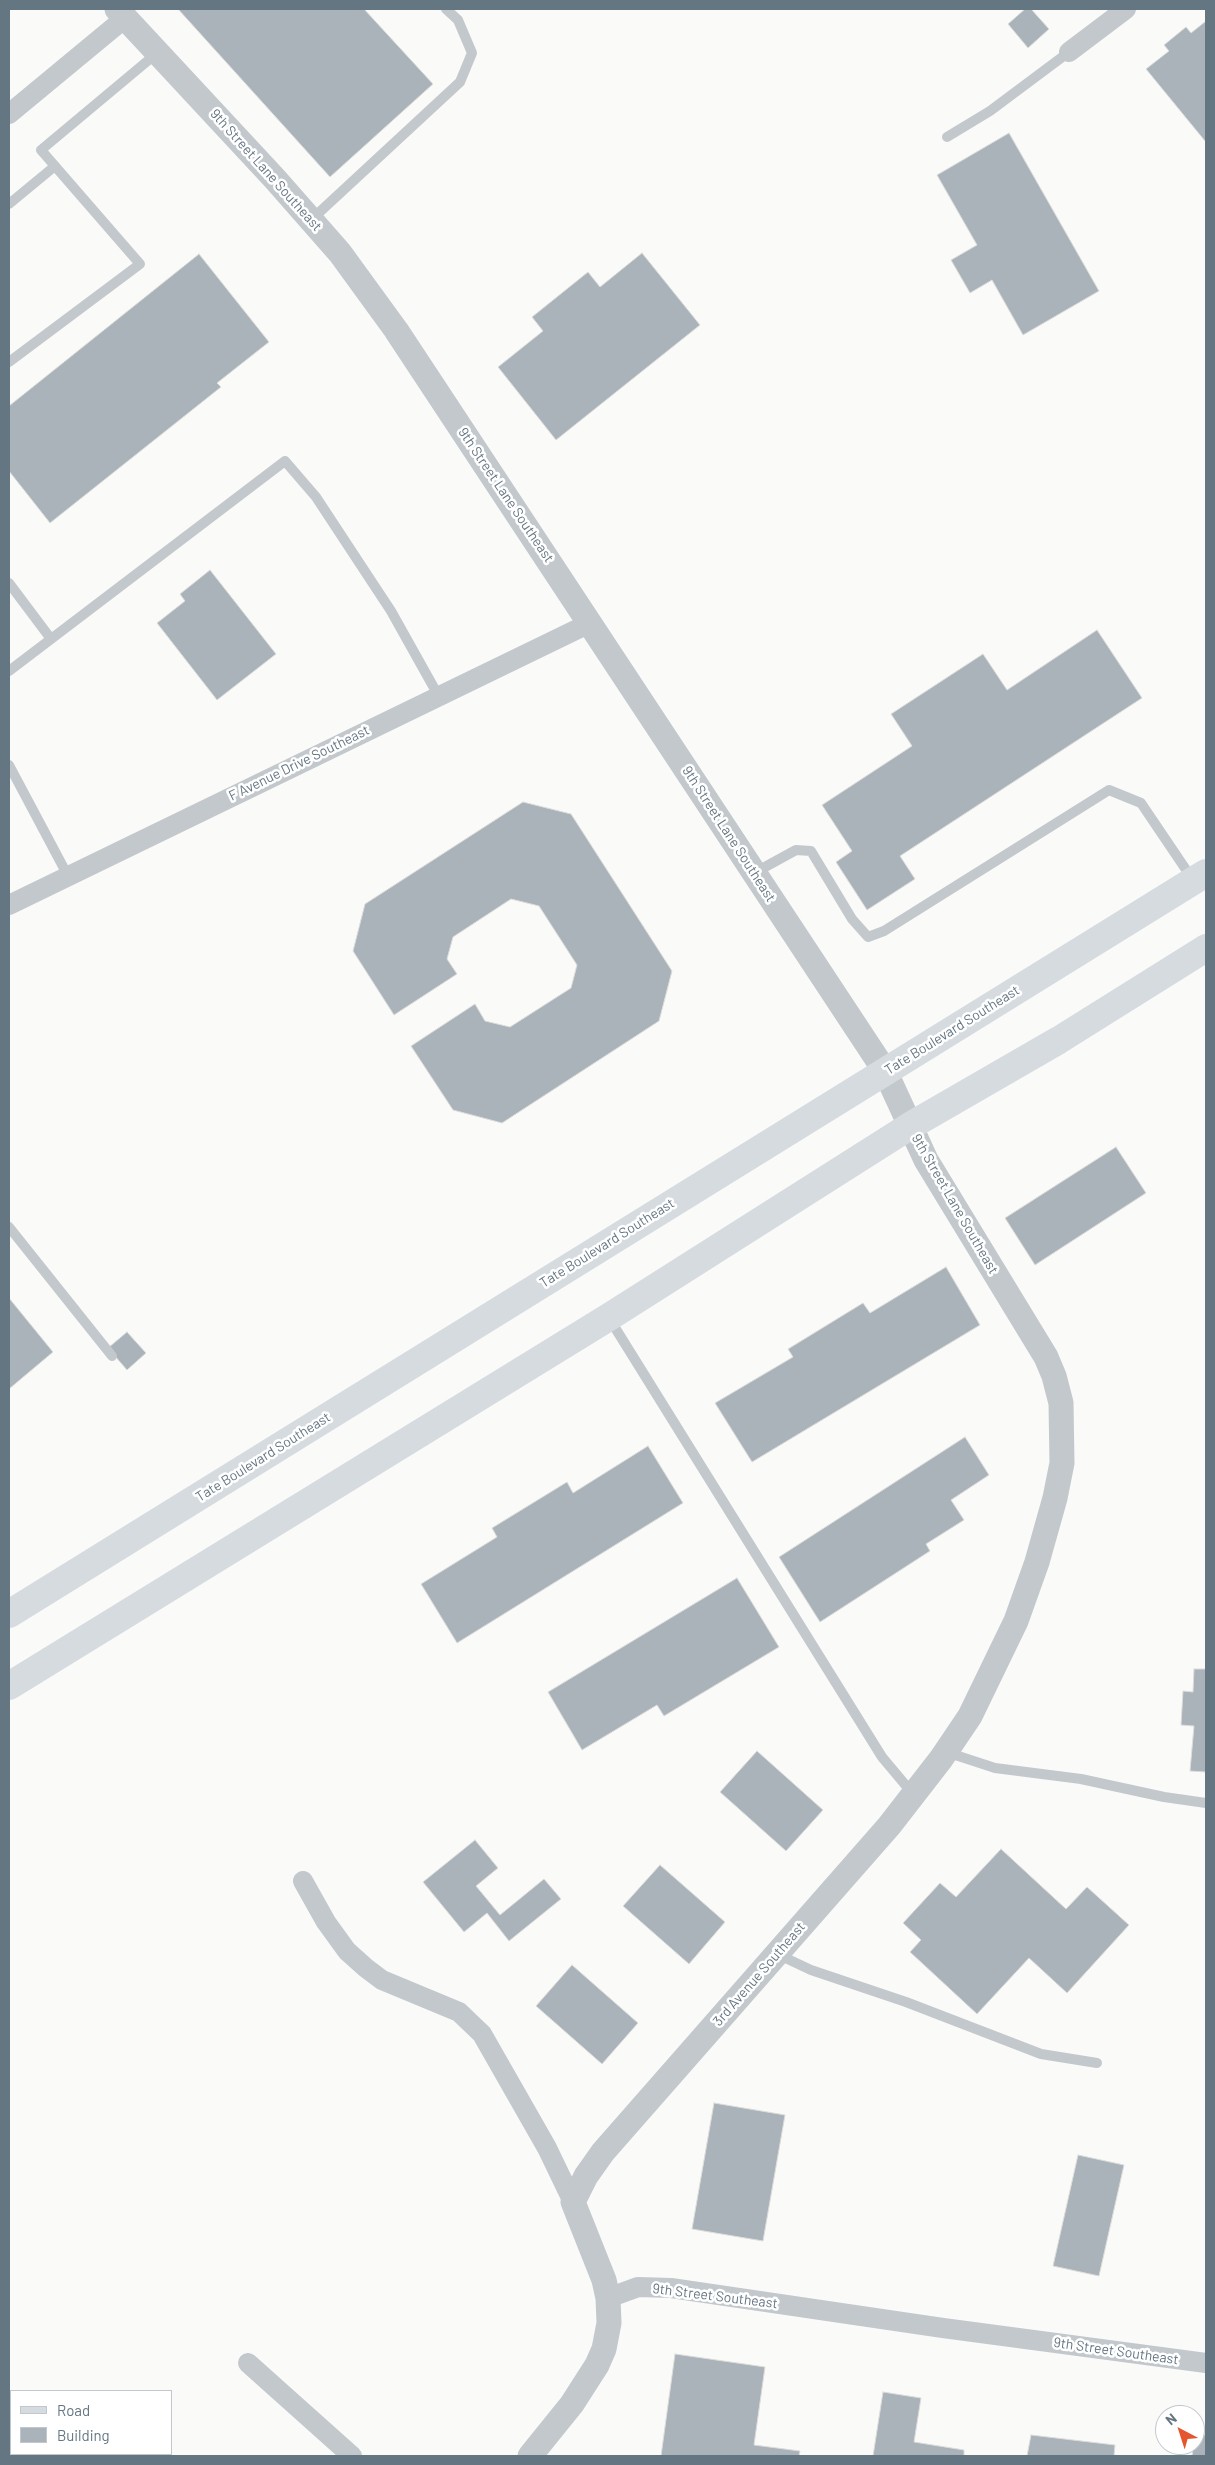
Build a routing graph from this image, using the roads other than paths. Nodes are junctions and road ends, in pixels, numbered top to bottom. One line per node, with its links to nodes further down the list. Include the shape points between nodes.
1 (446, 9): 10 (lane, via 458,20 472,54 460,82)
2 (1126, 9): 4 (street)
3 (121, 13): 5 (street, 9th Street Lane Southeast); 6 (street)
4 (1069, 52): 7 (lane, via 990,111)
5 (158, 53): 8 (lane, via 41,150); 10 (street, 9th Street Lane Southeast)
6 (9, 114)
7 (947, 137)
8 (56, 166): 9 (lane); 11 (lane, via 140,264)
9 (9, 204)
10 (311, 220): 13 (street, 9th Street Lane Southeast, via 340,253 396,330)
11 (9, 362)
12 (9, 583): 14 (lane)
13 (590, 623): 16 (street, F Avenue Drive Southeast); 18 (street, 9th Street Lane Southeast)
14 (51, 639): 15 (lane); 16 (lane, via 285,461 316,497 391,611)
15 (9, 671)
16 (438, 695): 19 (street, F Avenue Drive Southeast)
17 (9, 765): 19 (lane)
18 (754, 873): 20 (lane, via 796,850 811,851 852,919 868,937 884,932 1108,790 1141,803); 23 (street, 9th Street Lane Southeast)
19 (68, 876): 21 (street, F Avenue Drive Southeast)
20 (1200, 877): 23 (main road, Tate Boulevard Southeast)
21 (9, 905)
22 (1206, 948): 24 (main road, via 1059,1040)
23 (885, 1072): 24 (street, 9th Street Lane Southeast); 28 (main road, Tate Boulevard Southeast)
24 (910, 1126): 26 (main road); 30 (street, 9th Street Lane Southeast, via 953,1207 1046,1357 1061,1403 1062,1419 1062,1462 1037,1562 999,1660 970,1716)
25 (9, 1227): 27 (lane)
26 (609, 1317): 29 (main road); 31 (lane, via 876,1749)
27 (112, 1356)
28 (9, 1614)
29 (9, 1686)
30 (947, 1750): 31 (street, 3rd Avenue Southeast); 32 (lane, via 995,1768 1082,1779)
31 (914, 1794): 34 (street, 3rd Avenue Southeast)
32 (1206, 1803)
33 (303, 1881): 36 (street, via 347,1951 366,1968 382,1980 459,2012 482,2034 547,2148)
34 (776, 1954): 35 (lane, via 811,1970 906,2002 1041,2054); 36 (street, 3rd Avenue Southeast, via 603,2152)
35 (1097, 2063)
36 (573, 2202): 37 (street)
37 (608, 2298): 39 (street, 9th Street Southeast, via 638,2287 670,2288); 41 (street, via 609,2324 597,2365 568,2410)
38 (248, 2363): 40 (street)
39 (1206, 2364)
40 (352, 2456)
41 (530, 2456)

